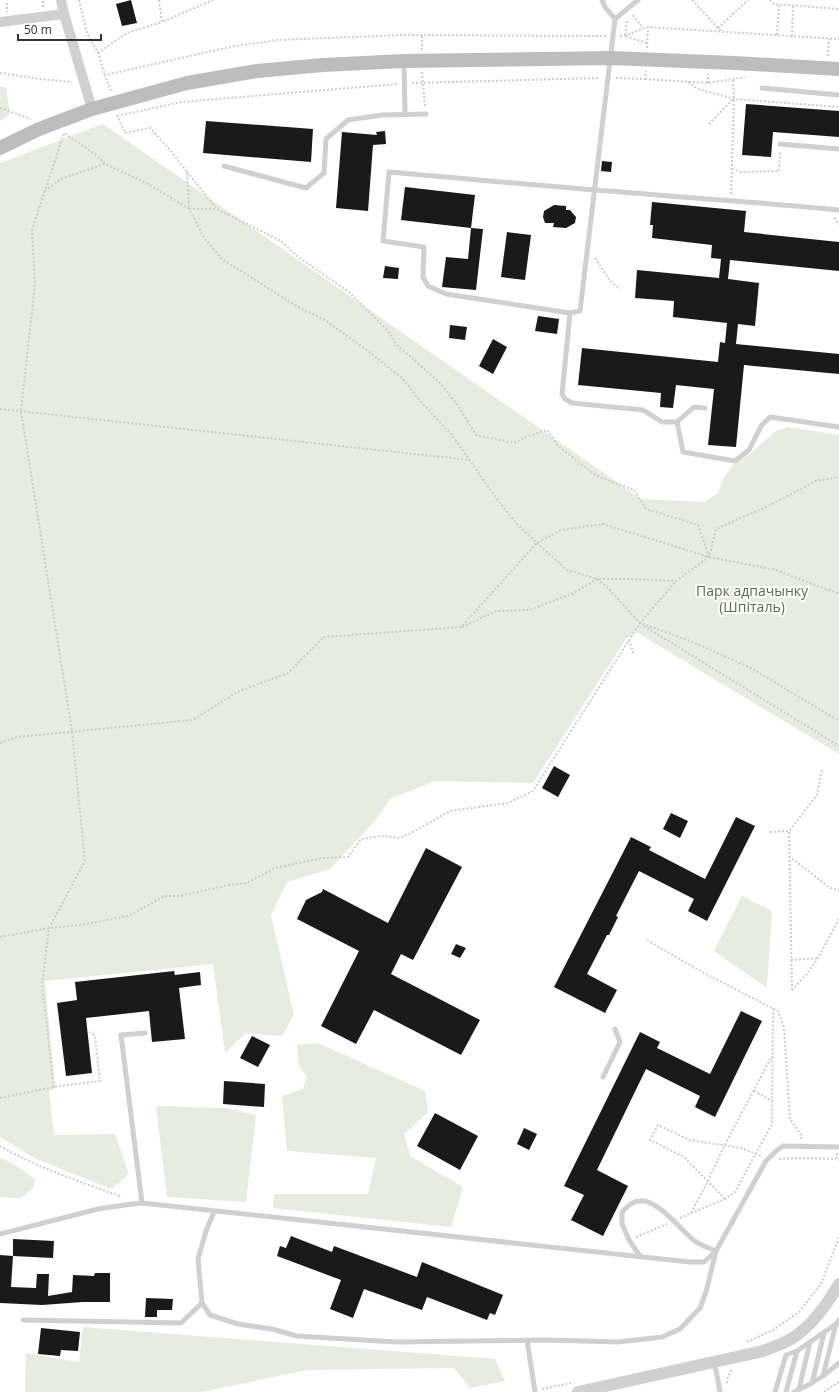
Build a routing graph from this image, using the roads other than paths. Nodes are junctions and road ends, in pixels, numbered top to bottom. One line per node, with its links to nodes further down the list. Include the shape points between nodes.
1 (61, 0): 4 (street)
2 (602, 0): 5 (lane)
3 (638, 0): 5 (lane)
4 (64, 14): 6 (street); 12 (street)
5 (616, 19): 7 (lane)
6 (0, 22)
7 (611, 58): 8 (main road); 9 (main road); 19 (lane)
8 (404, 61): 12 (main road, via 257,71 186,83); 13 (lane)
9 (833, 69)
10 (762, 88): 11 (lane)
11 (839, 95)
12 (92, 109): 16 (main road, via 39,129)
13 (405, 114): 14 (lane); 18 (lane, via 348,120 326,139 324,173 306,188)
14 (426, 114)
15 (780, 144): 17 (lane)
16 (0, 148)
17 (839, 149)
18 (224, 166)
19 (596, 190): 20 (lane); 21 (lane, via 580,311); 21 (lane, via 389,172 382,241 424,247 423,277 428,286 446,294)
20 (839, 210)
21 (570, 313): 23 (lane, via 562,394 565,399 572,403 643,410 662,422)
22 (705, 408): 23 (lane, via 694,407)
23 (677, 422): 24 (lane, via 683,452 735,461 749,450 761,426 770,417)
24 (839, 426)
25 (615, 1029): 27 (lane, via 620,1042)
26 (145, 1033): 29 (lane, via 121,1035)
27 (603, 1077)
28 (839, 1146): 32 (lane, via 783,1146 776,1151 766,1161)
29 (142, 1203): 30 (lane); 31 (lane, via 98,1209)
30 (214, 1212): 33 (lane); 35 (lane, via 198,1259)
31 (0, 1234)
32 (716, 1251): 33 (lane, via 704,1262); 33 (lane, via 696,1243 652,1204 640,1200 622,1212 622,1224); 39 (lane, via 700,1308 680,1329 662,1337 618,1342)
33 (640, 1256)
34 (839, 1284): 42 (street, via 818,1316 802,1332 786,1342 763,1351)
35 (202, 1303): 36 (lane, via 181,1323); 39 (lane, via 210,1315 238,1324 297,1336 396,1342)
36 (23, 1320)
37 (838, 1322): 38 (lane); 44 (lane)
38 (824, 1333): 40 (lane); 45 (lane)
39 (528, 1340): 48 (lane)
40 (810, 1342): 41 (lane); 47 (lane)
41 (796, 1351): 50 (lane, via 786,1355); 51 (lane)
42 (713, 1362): 46 (street); 49 (lane)
43 (839, 1363): 44 (lane)
44 (823, 1376): 45 (lane)
45 (812, 1383): 47 (lane)
46 (576, 1387)
47 (797, 1390)
48 (535, 1391)
49 (720, 1392)
50 (775, 1392)
51 (786, 1392)

